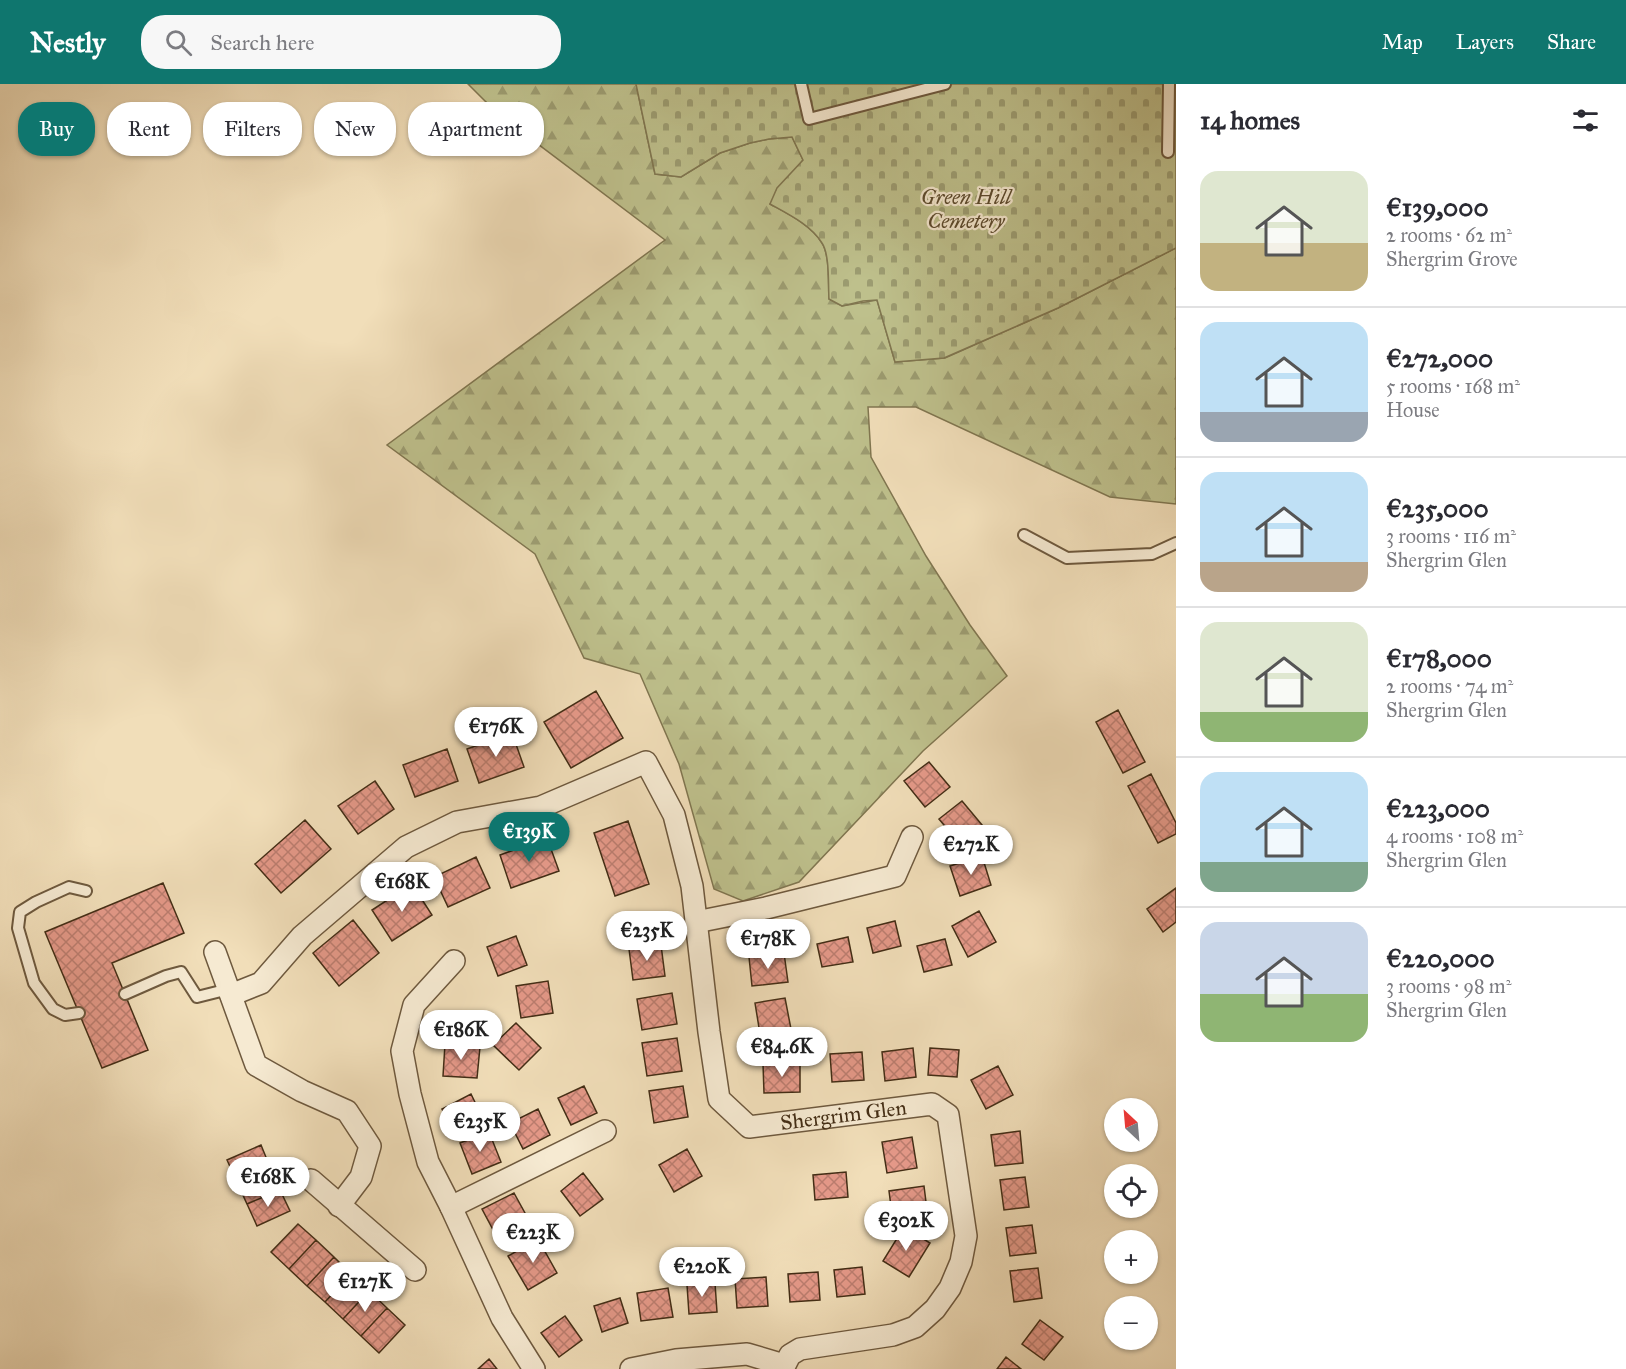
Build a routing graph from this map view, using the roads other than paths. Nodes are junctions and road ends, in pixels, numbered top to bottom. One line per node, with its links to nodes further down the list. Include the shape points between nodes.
1 (801, 84): 2 (lane, via 809,119)
2 (945, 84)
3 (1169, 84): 4 (lane)
4 (1168, 152)
5 (1024, 535): 6 (lane, via 1067,558 1152,554)
6 (1176, 543)
7 (912, 837): 9 (street, via 895,876)
8 (86, 891): 14 (lane, via 69,887 36,902 20,912 18,928 34,983 53,1009 65,1015)
9 (696, 922): 13 (street, Shergrim Glen, via 692,886 674,815 646,762 541,807 457,822 406,847 302,936 261,983); 20 (street, Shergrim Glen, via 718,1099 749,1127 932,1104 948,1115 966,1236 950,1288 915,1327 893,1335 800,1349 790,1355)
10 (215, 952): 13 (street)
11 (454, 961): 18 (street, via 414,1005 402,1051 428,1161)
12 (125, 994): 13 (lane, via 181,972 196,997 221,991)
13 (231, 995): 17 (street, via 256,1065 347,1111 370,1146 360,1177)
14 (79, 1013)
15 (605, 1131): 18 (street)
16 (311, 1180): 17 (street)
17 (339, 1206): 19 (street)
18 (451, 1207): 21 (street, via 502,1318)
19 (416, 1270)
20 (783, 1367): 22 (street, via 747,1354 676,1360)
21 (534, 1369)
22 (631, 1369)

